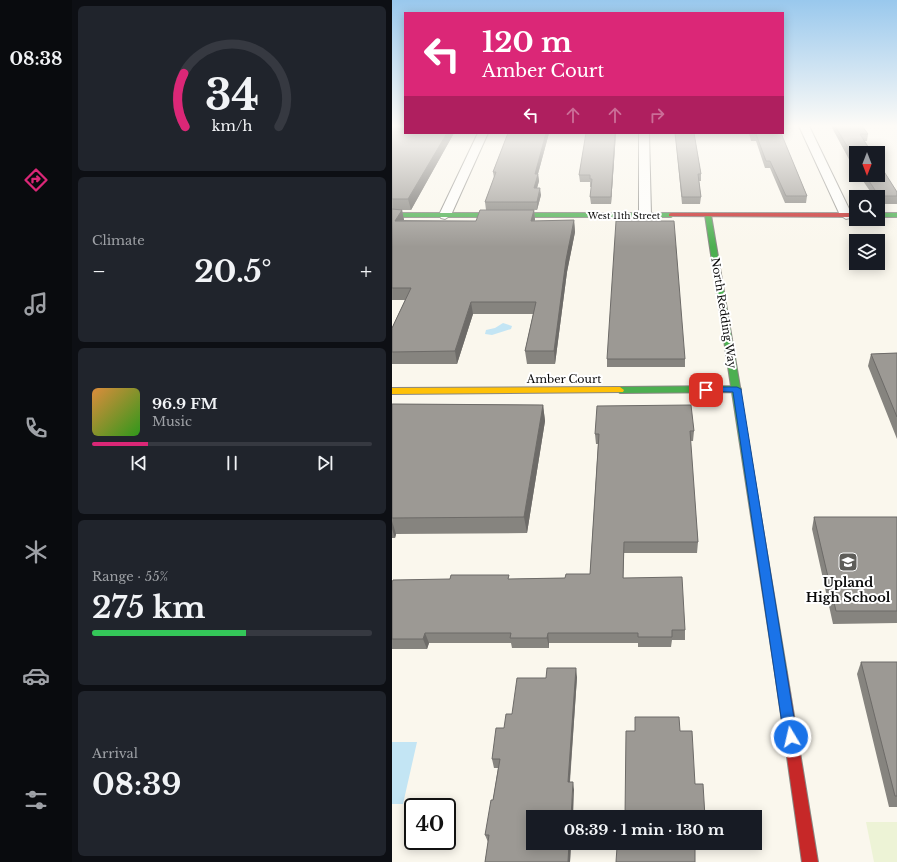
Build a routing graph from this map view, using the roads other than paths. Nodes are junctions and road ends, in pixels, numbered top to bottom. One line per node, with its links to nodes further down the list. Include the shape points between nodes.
1 (468, 166): 6 (street)
2 (644, 166): 7 (street)
3 (825, 166): 4 (street)
4 (849, 211)
5 (392, 215): 6 (street, West 11th Street)
6 (445, 215): 7 (street, West 11th Street)
7 (645, 215): 8 (street, West 11th Street)
8 (708, 215): 9 (street, West 11th Street); 12 (street, North Redding Way)
9 (849, 215)
10 (885, 215): 11 (street)
11 (897, 215)
12 (737, 389): 13 (street, Amber Court); 14 (street, North Redding Way)
13 (392, 391)
14 (810, 862)

